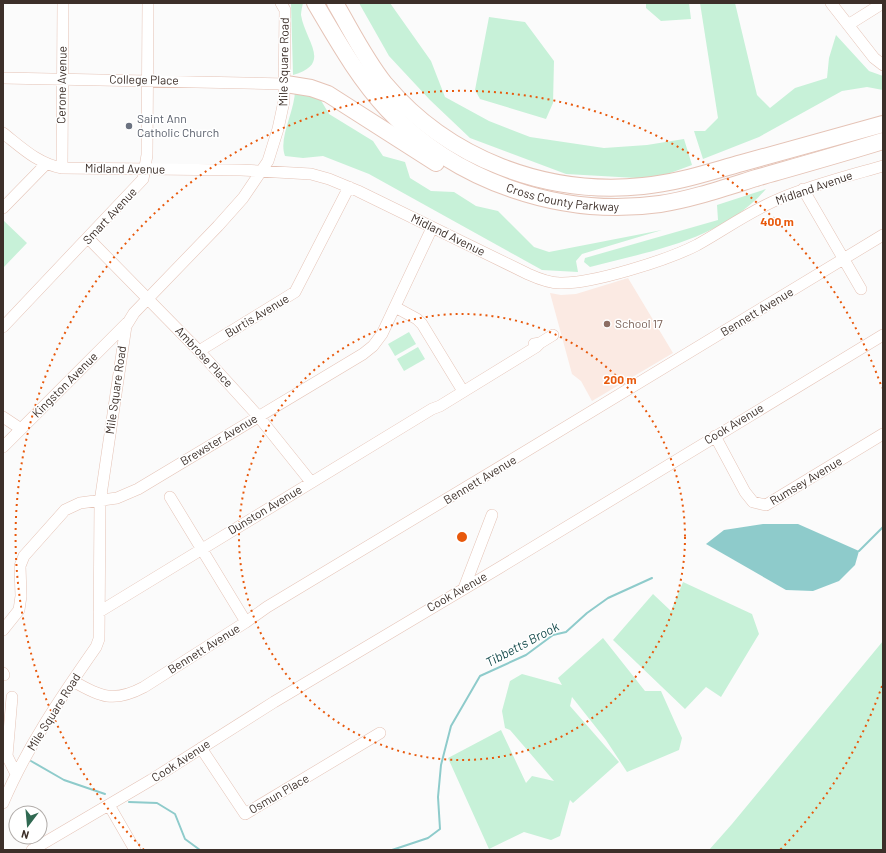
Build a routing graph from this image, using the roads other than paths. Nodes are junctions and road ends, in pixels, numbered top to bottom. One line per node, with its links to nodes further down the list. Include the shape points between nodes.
1 (64, 3): 11 (street, Cerone Avenue)
2 (148, 3): 12 (street, Smart Avenue)
3 (315, 3): 24 (highway, Cross County Parkway, via 363,80 407,128 428,146 466,169)
4 (831, 3): 8 (street)
5 (883, 3): 8 (street)
6 (282, 4): 13 (street, Mile Square Road)
7 (336, 5): 14 (highway, Cross County Parkway, via 366,58 384,82 407,108 428,126 453,144 484,161 551,181 604,188 658,184)
8 (848, 26): 9 (street, via 874,58)
9 (883, 65)
10 (3, 78): 11 (street, College Place)
11 (62, 79): 12 (street, College Place); 19 (street, Cerone Avenue)
12 (148, 80): 13 (street, College Place); 20 (street, Smart Avenue)
13 (286, 84): 21 (street, Mile Square Road, via 278,129 268,161); 24 (highway, via 311,88 332,96 391,136 463,177 498,190)
14 (883, 124)
15 (3, 133): 17 (street, Midland Avenue)
16 (880, 142): 24 (highway, Cross County Parkway, via 659,204 594,206 565,203)
17 (46, 164): 19 (street, Midland Avenue); 25 (street)
18 (883, 166): 23 (street, Midland Avenue)
19 (62, 168): 20 (street, Midland Avenue)
20 (146, 169): 21 (street, Midland Avenue); 28 (street, Smart Avenue, via 142,182)
21 (260, 171): 22 (street, Midland Avenue, via 311,174); 31 (street, Mile Square Road, via 243,198)
22 (349, 187): 26 (street, Midland Avenue); 38 (street, Burtis Avenue, via 295,292)
23 (803, 189): 26 (street, Midland Avenue, via 767,204 687,250 624,270 568,283 536,278); 29 (street)
24 (525, 193)
25 (3, 208)
26 (432, 228): 32 (street, Brewster Avenue)
27 (883, 235): 29 (street, Bennett Avenue)
28 (89, 239): 31 (street, Ambrose Place); 34 (street, Smart Avenue)
29 (843, 259): 30 (street); 54 (street, Bennett Avenue, via 267,606)
30 (861, 289)
31 (149, 299): 33 (street, Mile Square Road); 38 (street, Ambrose Place)
32 (395, 307): 39 (street, via 422,324); 41 (street, Brewster Avenue, via 382,334 363,354)
33 (128, 322): 43 (street, Kingston Avenue); 49 (street, Mile Square Road)
34 (3, 327)
35 (553, 335): 37 (street, Dunston Avenue)
36 (883, 335): 45 (street, Cook Avenue)
37 (540, 343): 39 (street, Dunston Avenue); 40 (street, Dunston Avenue, via 536,348)
38 (199, 351): 41 (street, Ambrose Place)
39 (462, 388): 40 (street, Dunston Avenue)
40 (432, 409): 47 (street, Dunston Avenue)
41 (258, 416): 47 (street, Ambrose Place); 49 (street, Brewster Avenue, via 138,488 117,498)
42 (3, 417): 43 (street)
43 (21, 429): 46 (street, Kingston Avenue)
44 (883, 434): 45 (street, Rumsey Avenue, via 766,505 753,502 744,492)
45 (715, 436): 52 (street, Cook Avenue)
46 (3, 447)
47 (311, 482): 51 (street, Dunston Avenue)
48 (170, 497): 51 (street)
49 (100, 502): 53 (street, Mile Square Road); 55 (street, Brewster Avenue, via 80,503 65,510 24,556 20,566 19,610)
50 (492, 515): 52 (street)
51 (202, 548): 53 (street, Dunston Avenue); 54 (street)
52 (464, 588): 59 (street, Cook Avenue)
53 (99, 612): 56 (street, Mile Square Road, via 96,647)
54 (246, 622): 56 (street, Bennett Avenue, via 130,694 103,696)
55 (3, 630)
56 (72, 681): 61 (street, Mile Square Road, via 35,738)
57 (12, 697): 60 (street)
58 (380, 733): 59 (street, Osmun Place, via 246,814)
59 (200, 748): 63 (street, Cook Avenue)
60 (5, 756): 61 (street)
61 (16, 774): 62 (street, Mile Square Road)
62 (3, 803)
63 (109, 805): 64 (street, Cook Avenue); 65 (street)
64 (32, 850)
65 (135, 850)

